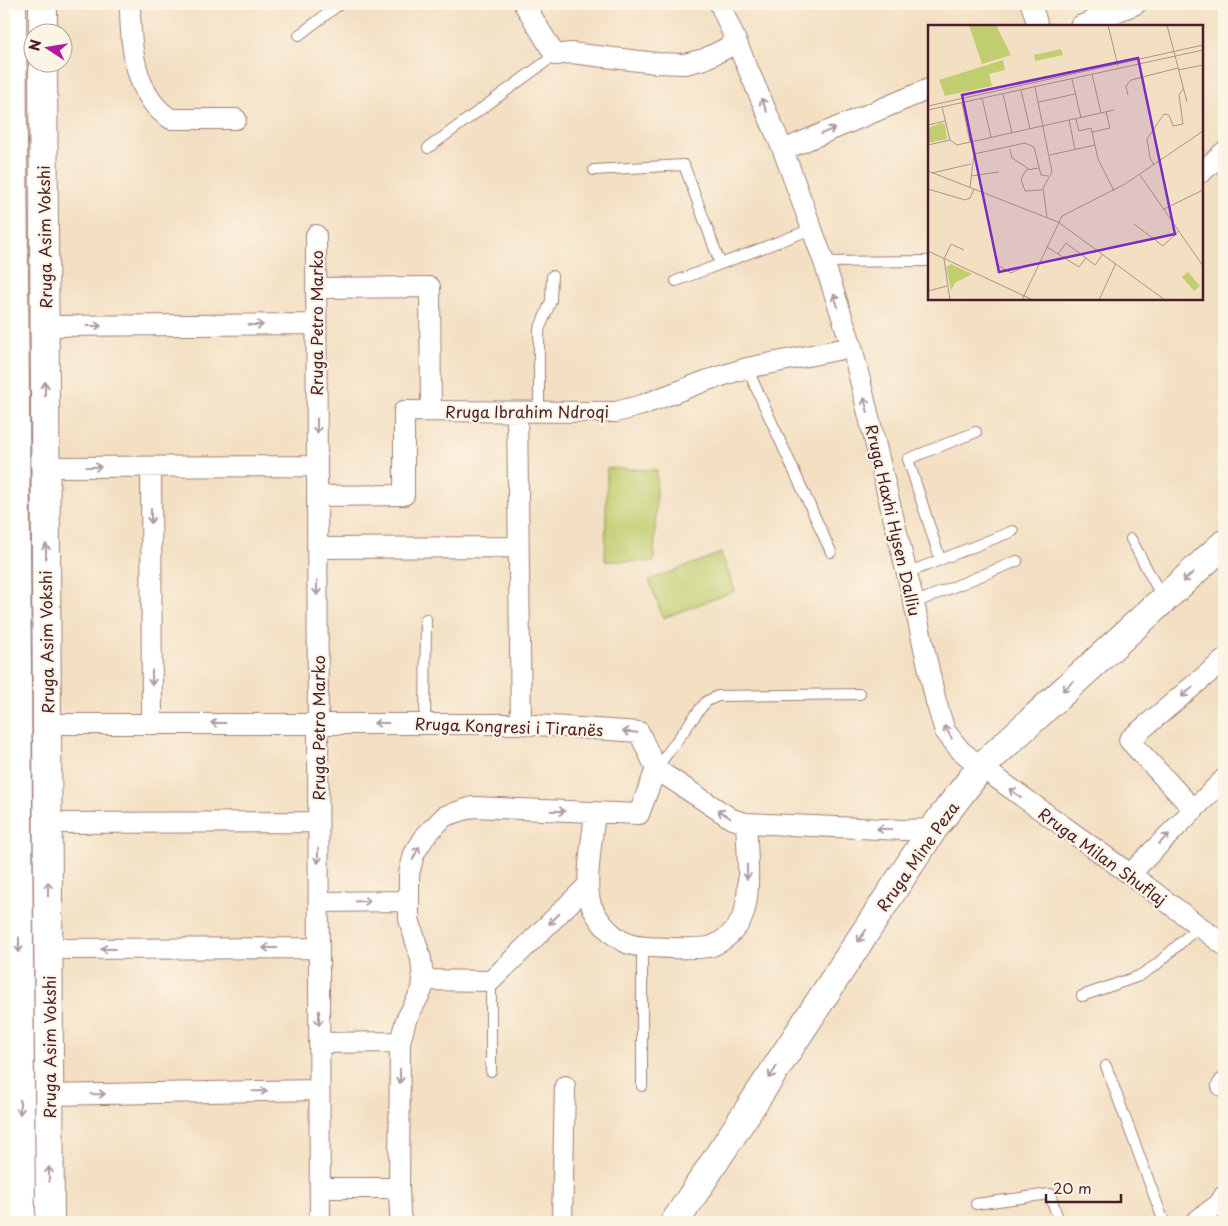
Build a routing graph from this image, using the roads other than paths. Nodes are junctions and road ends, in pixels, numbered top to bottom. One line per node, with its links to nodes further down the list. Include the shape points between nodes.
1 (12, 4): 18 (main road, Rruga Asim Vokshi)
2 (43, 4): 9 (main road)
3 (130, 4): 17 (street, via 139,76 153,105 171,119)
4 (340, 4): 12 (lane)
5 (524, 4): 14 (street)
6 (720, 4): 13 (street, Rruga Haxhi Hysen Dalliu)
7 (1031, 4): 10 (street)
8 (1136, 4): 11 (street)
9 (43, 22)
10 (1038, 25)
11 (1083, 25)
12 (299, 35)
13 (737, 43): 14 (street, via 685,64 571,53); 21 (street, Rruga Haxhi Hysen Dalliu, one-way to 13)
14 (554, 55): 20 (lane)
15 (43, 72): 19 (main road, Rruga Asim Vokshi)
16 (928, 89): 21 (street, one-way to 16)
17 (236, 119)
18 (8, 147): 19 (street); 41 (main road, Rruga Asim Vokshi)
19 (43, 147): 34 (main road, Rruga Asim Vokshi)
20 (428, 148)
21 (783, 150): 25 (street, Rruga Haxhi Hysen Dalliu)
22 (1224, 152): 24 (street)
23 (594, 170): 29 (lane, via 684,165)
24 (1203, 171)
25 (812, 229): 28 (street, Rruga Haxhi Hysen Dalliu); 29 (lane)
26 (316, 235): 32 (street, Rruga Petro Marko)
27 (928, 261): 28 (lane)
28 (824, 262): 35 (street, Rruga Haxhi Hysen Dalliu, one-way to 28)
29 (720, 263): 31 (lane)
30 (552, 276): 39 (lane, via 551,301 539,330)
31 (676, 281)
32 (316, 288): 33 (street, Rruga Petro Marko); 37 (street, Rruga Ibrahim Ndroqi, via 430,287)
33 (316, 324): 34 (street, one-way to 33); 42 (street, Rruga Petro Marko, one-way to 42)
34 (45, 326): 43 (main road, Rruga Asim Vokshi, one-way to 34)
35 (852, 347): 36 (street, Rruga Ibrahim Ndroqi); 54 (street, Rruga Haxhi Hysen Dalliu, one-way to 35)
36 (747, 368): 39 (street, Rruga Ibrahim Ndroqi, via 616,412); 51 (lane)
37 (431, 411): 38 (street, Rruga Ibrahim Ndroqi); 45 (street, via 404,411 404,495)
38 (517, 412): 39 (street, Rruga Ibrahim Ndroqi); 49 (street)
39 (540, 412)
40 (976, 432): 52 (lane, via 908,459)
41 (9, 436): 100 (main road, Rruga Asim Vokshi, one-way to 100)
42 (317, 466): 44 (street); 45 (street, Rruga Petro Marko)
43 (45, 467): 44 (street, one-way to 44); 62 (main road, Rruga Asim Vokshi, one-way to 43)
44 (151, 467): 63 (street, one-way to 63)
45 (317, 496): 50 (street, Rruga Petro Marko)
46 (1013, 531): 52 (lane)
47 (1131, 539): 55 (lane)
48 (1224, 544): 55 (main road, Rruga Mine Peza, one-way to 55)
49 (518, 547): 50 (street); 64 (street)
50 (317, 548): 60 (street, Rruga Petro Marko, one-way to 60)
51 (831, 552)
52 (940, 559): 54 (lane)
53 (1017, 561): 56 (lane)
54 (906, 573): 56 (street, Rruga Haxhi Hysen Dalliu)
55 (1164, 599): 65 (main road, Rruga Mine Peza, one-way to 65)
56 (914, 603): 65 (street, Rruga Haxhi Hysen Dalliu, one-way to 56, via 945,731)
57 (426, 619): 61 (lane)
58 (1224, 660): 68 (street, one-way to 68, via 1129,740)
59 (860, 694): 66 (lane, via 718,696 700,709)
60 (318, 723): 61 (street, Rruga Kongresi i Tiranës, one-way to 60); 63 (street, Rruga Kongresi i Tiranës, one-way to 63); 70 (street, Rruga Petro Marko)
61 (425, 723): 64 (street, Rruga Kongresi i Tiranës)
62 (47, 724): 63 (street, Rruga Kongresi i Tiranës); 71 (main road, Rruga Asim Vokshi)
63 (152, 724)
64 (521, 724): 66 (street, Rruga Kongresi i Tiranës, one-way to 64, via 639,732)
65 (980, 767): 73 (main road, Rruga Mine Peza); 74 (street, Rruga Milan Shuflaj, one-way to 65)
66 (656, 769): 69 (street, via 640,814); 72 (street, one-way to 66, via 732,819)
67 (1224, 779): 68 (street)
68 (1194, 810): 74 (street, one-way to 68)
69 (595, 812): 75 (street); 76 (street, one-way to 69, via 414,854 426,835 445,816 473,807)
70 (318, 822): 71 (street); 77 (street, Rruga Petro Marko, one-way to 77)
71 (48, 823): 82 (main road, Rruga Asim Vokshi, one-way to 71)
72 (746, 823): 73 (street, one-way to 72); 81 (street, one-way to 81, via 747,898 742,919 727,938 710,947)
73 (932, 829): 105 (main road, Rruga Mine Peza, one-way to 105)
74 (1130, 874): 78 (street, Rruga Milan Shuflaj)
75 (588, 885): 81 (street, via 591,905 611,934); 84 (street, one-way to 84)
76 (408, 900): 77 (street, one-way to 76); 83 (street, via 409,919 421,959)
77 (319, 902): 80 (street, Rruga Petro Marko)
78 (1199, 926): 79 (street, Rruga Milan Shuflaj); 85 (lane, via 1139,976)
79 (1224, 945)
80 (319, 948): 82 (street, one-way to 82); 87 (street, Rruga Petro Marko, one-way to 87)
81 (642, 948): 92 (lane)
82 (48, 949): 95 (main road, Rruga Asim Vokshi)
83 (423, 980): 84 (street); 86 (street, via 422,990 406,1020)
84 (491, 981): 89 (lane)
85 (1082, 996)
86 (400, 1042): 87 (street); 97 (street, one-way to 97)
87 (320, 1043): 94 (street, Rruga Petro Marko)
88 (1106, 1066): 107 (lane)
89 (491, 1071)
90 (1224, 1083): 93 (street)
91 (565, 1086): 104 (street)
92 (642, 1086)
93 (1224, 1087)
94 (319, 1090): 95 (street, one-way to 94); 96 (street, Rruga Petro Marko)
95 (49, 1095): 101 (main road, Rruga Asim Vokshi, one-way to 95)
96 (320, 1188): 97 (street); 102 (street, Rruga Petro Marko)
97 (399, 1188): 103 (street)
98 (1224, 1196): 108 (street, via 1219,1204)
99 (976, 1204): 106 (lane, via 1050,1194)
100 (21, 1222)
101 (50, 1222)
102 (320, 1222)
103 (402, 1222)
104 (562, 1222)
105 (675, 1222)
106 (1059, 1222)
107 (1164, 1222)
108 (1195, 1222)

